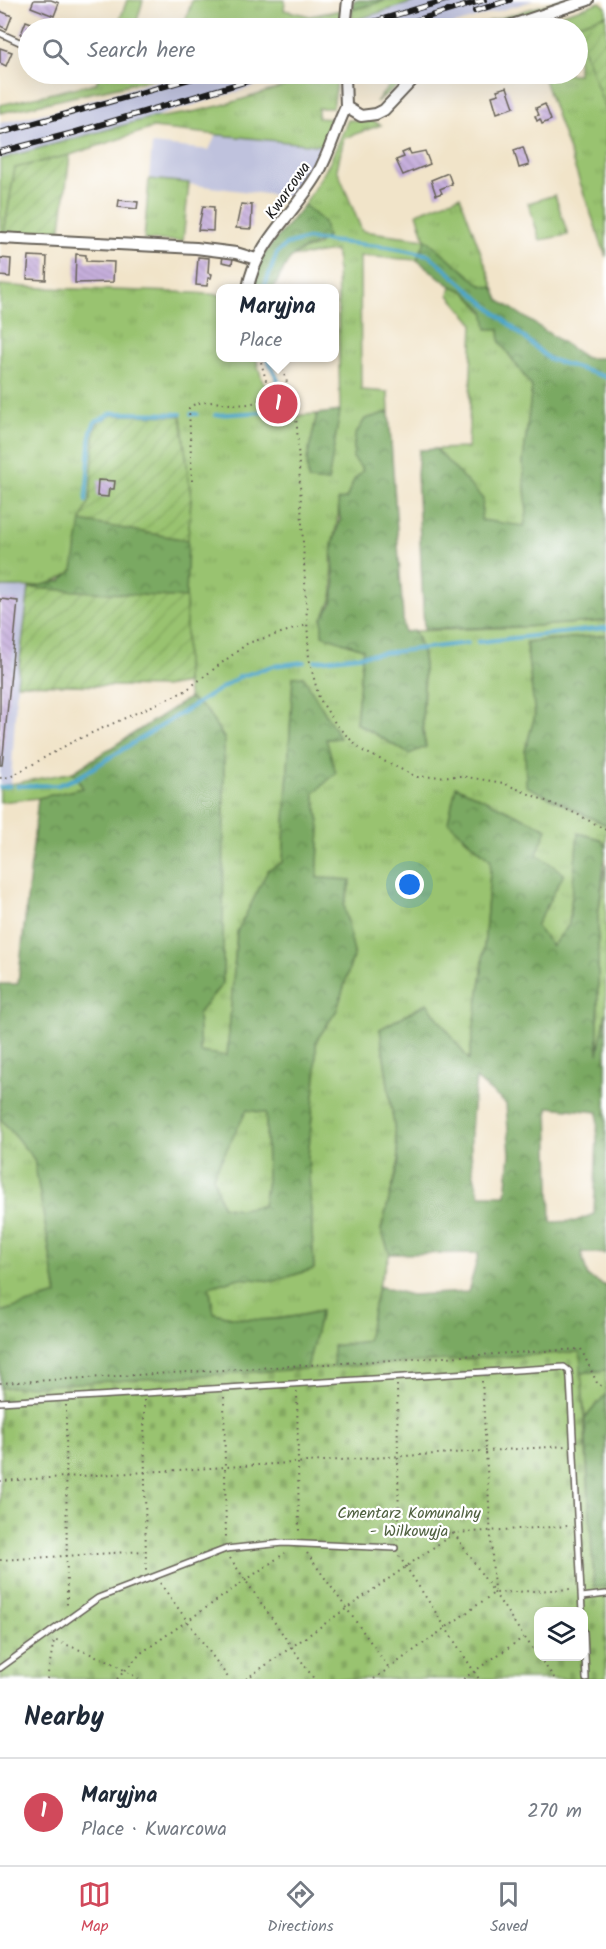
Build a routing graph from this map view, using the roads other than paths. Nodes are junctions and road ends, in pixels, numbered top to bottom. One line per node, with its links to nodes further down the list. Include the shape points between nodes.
1 (348, 0): 3 (street)
2 (588, 0): 4 (street)
3 (346, 18)
4 (533, 18)
5 (0, 33): 6 (lane)
6 (18, 41)
7 (345, 84): 9 (street)
8 (408, 84): 9 (street, via 376,114 361,116)
9 (346, 107): 11 (street, Kwarcowa, via 318,175)
10 (0, 238): 11 (street, via 196,248 237,253)
11 (256, 260): 12 (street, Kwarcowa)
12 (249, 284)
13 (0, 1402): 16 (lane, via 560,1366 570,1374)
14 (395, 1548): 19 (lane, via 299,1543 226,1549 106,1593)
15 (606, 1594): 16 (lane)
16 (582, 1597): 17 (lane)
17 (582, 1607)
18 (585, 1661): 20 (lane)
19 (0, 1668)
20 (586, 1679)

